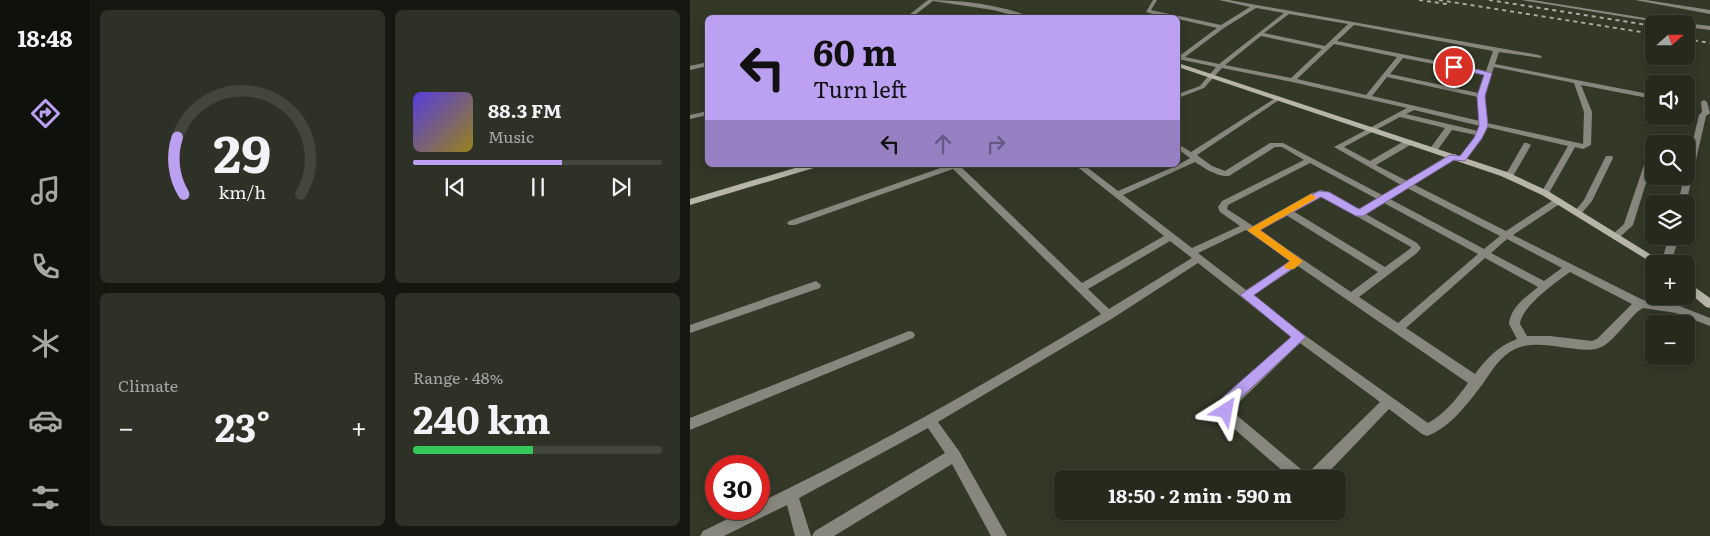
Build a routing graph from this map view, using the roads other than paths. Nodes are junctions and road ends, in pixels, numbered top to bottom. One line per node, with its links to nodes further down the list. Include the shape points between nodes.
1 (932, 0): 11 (street); 12 (street)
2 (1155, 0): 13 (street, via 1148,11)
3 (1220, 0): 7 (street)
4 (1523, 0): 8 (street)
5 (1586, 0): 8 (street)
6 (1637, 0): 10 (street)
7 (1255, 6): 9 (street); 18 (street)
8 (1584, 9): 15 (street)
9 (1288, 12): 16 (street); 20 (street)
10 (1710, 12)
11 (911, 15)
12 (1021, 15)
13 (1165, 15)
14 (1180, 19): 18 (street)
15 (1645, 19)
16 (1352, 24): 21 (street); 23 (street)
17 (1695, 26): 19 (street)
18 (1222, 27): 26 (street)
19 (1710, 28)
20 (1259, 34): 22 (street); 30 (street)
21 (1333, 42): 22 (street); 24 (street)
22 (1326, 48): 36 (street)
23 (1496, 51): 25 (street); 31 (street)
24 (1401, 56): 33 (street); 34 (street)
25 (1539, 57)
26 (1180, 58)
27 (1180, 60): 30 (street)
28 (1180, 61): 35 (main road)
29 (705, 65): 32 (street)
30 (1220, 66): 35 (street); 36 (street)
31 (1491, 66): 33 (street); 37 (street)
32 (690, 68)
33 (1488, 73): 39 (street)
34 (1386, 75): 39 (street); 41 (street)
35 (1211, 77): 38 (street, via 1202,87); 42 (main road)
36 (1292, 80): 41 (street)
37 (1577, 83): 40 (street); 53 (street, via 1588,112 1587,145)
38 (1180, 95)
39 (1481, 96): 50 (street)
40 (1645, 96)
41 (1368, 97): 44 (street)
42 (1276, 99): 49 (main road); 56 (street)
43 (1704, 102): 72 (street, via 1706,113)
44 (1413, 108): 46 (street); 50 (street)
45 (705, 114): 47 (street)
46 (1399, 115): 48 (street); 49 (street)
47 (690, 117)
48 (1450, 127): 50 (street); 55 (street)
49 (1372, 130): 51 (main road); 61 (street, via 1338,147)
50 (1482, 130): 53 (street); 57 (street)
51 (1409, 142): 55 (main road); 61 (street)
52 (1527, 145): 68 (street)
53 (1572, 146): 70 (street)
54 (1180, 147): 56 (street)
55 (1433, 150): 57 (main road)
56 (1194, 157): 59 (street, via 1222,174 1231,173 1276,144); 60 (street)
57 (1457, 158): 68 (main road); 69 (street)
58 (1609, 158): 77 (street, via 1588,200)
59 (1310, 160): 73 (street); 80 (street, via 1222,205 1223,210)
60 (1180, 164)
61 (1370, 166): 69 (street)
62 (808, 167): 75 (main road)
63 (948, 167): 79 (street)
64 (956, 167): 92 (street)
65 (1082, 167): 71 (street)
66 (1174, 167): 71 (street)
67 (1645, 173): 82 (street, via 1628,224)
68 (1508, 176): 70 (main road)
69 (1408, 185): 73 (street); 81 (street)
70 (1545, 193): 74 (main road)
71 (1117, 195): 83 (street)
72 (1684, 195)
73 (1384, 199): 78 (street); 84 (street)
74 (1558, 200): 77 (main road); 81 (street)
75 (690, 202)
76 (1287, 211): 78 (street, via 1322,193); 80 (street); 89 (street)
77 (1578, 212): 82 (main road)
78 (1360, 214): 89 (street, via 1416,248)
79 (792, 223)
80 (1249, 228): 85 (street); 87 (street)
81 (1506, 235): 84 (street); 88 (street)
82 (1617, 235): 86 (main road)
83 (1172, 236): 85 (street); 92 (street)
84 (1485, 254): 91 (street); 101 (street)
85 (1196, 255): 94 (street); 98 (street)
86 (1647, 255)
87 (1298, 261): 94 (street); 95 (street)
88 (1570, 267): 91 (street); 96 (street)
89 (1386, 272): 95 (street)
90 (816, 285): 100 (street)
91 (1544, 286): 104 (street, via 1516,315 1514,321)
92 (1081, 288): 98 (street)
93 (1695, 292): 97 (main road)
94 (1246, 295): 103 (street)
95 (1350, 297): 101 (street)
96 (1642, 304): 99 (street, via 1676,309); 104 (street, via 1601,342 1593,345)
97 (1710, 304)
98 (1110, 315): 107 (street)
99 (1710, 322)
100 (690, 329)
101 (1398, 329): 105 (street)
102 (909, 335): 108 (street)
103 (1299, 337): 106 (street); 106 (street, via 1226,406 1229,416 1298,475 1312,478 1317,474)
104 (1524, 341): 105 (street, via 1500,353)
105 (1477, 382): 106 (street, via 1445,419 1427,430)
106 (1390, 401)
107 (929, 420): 109 (street); 110 (street)
108 (690, 424)
109 (954, 455): 113 (street); 114 (street)
110 (792, 495): 111 (street); 112 (street)
111 (708, 536)
112 (803, 536)
113 (820, 536)
114 (999, 536)

